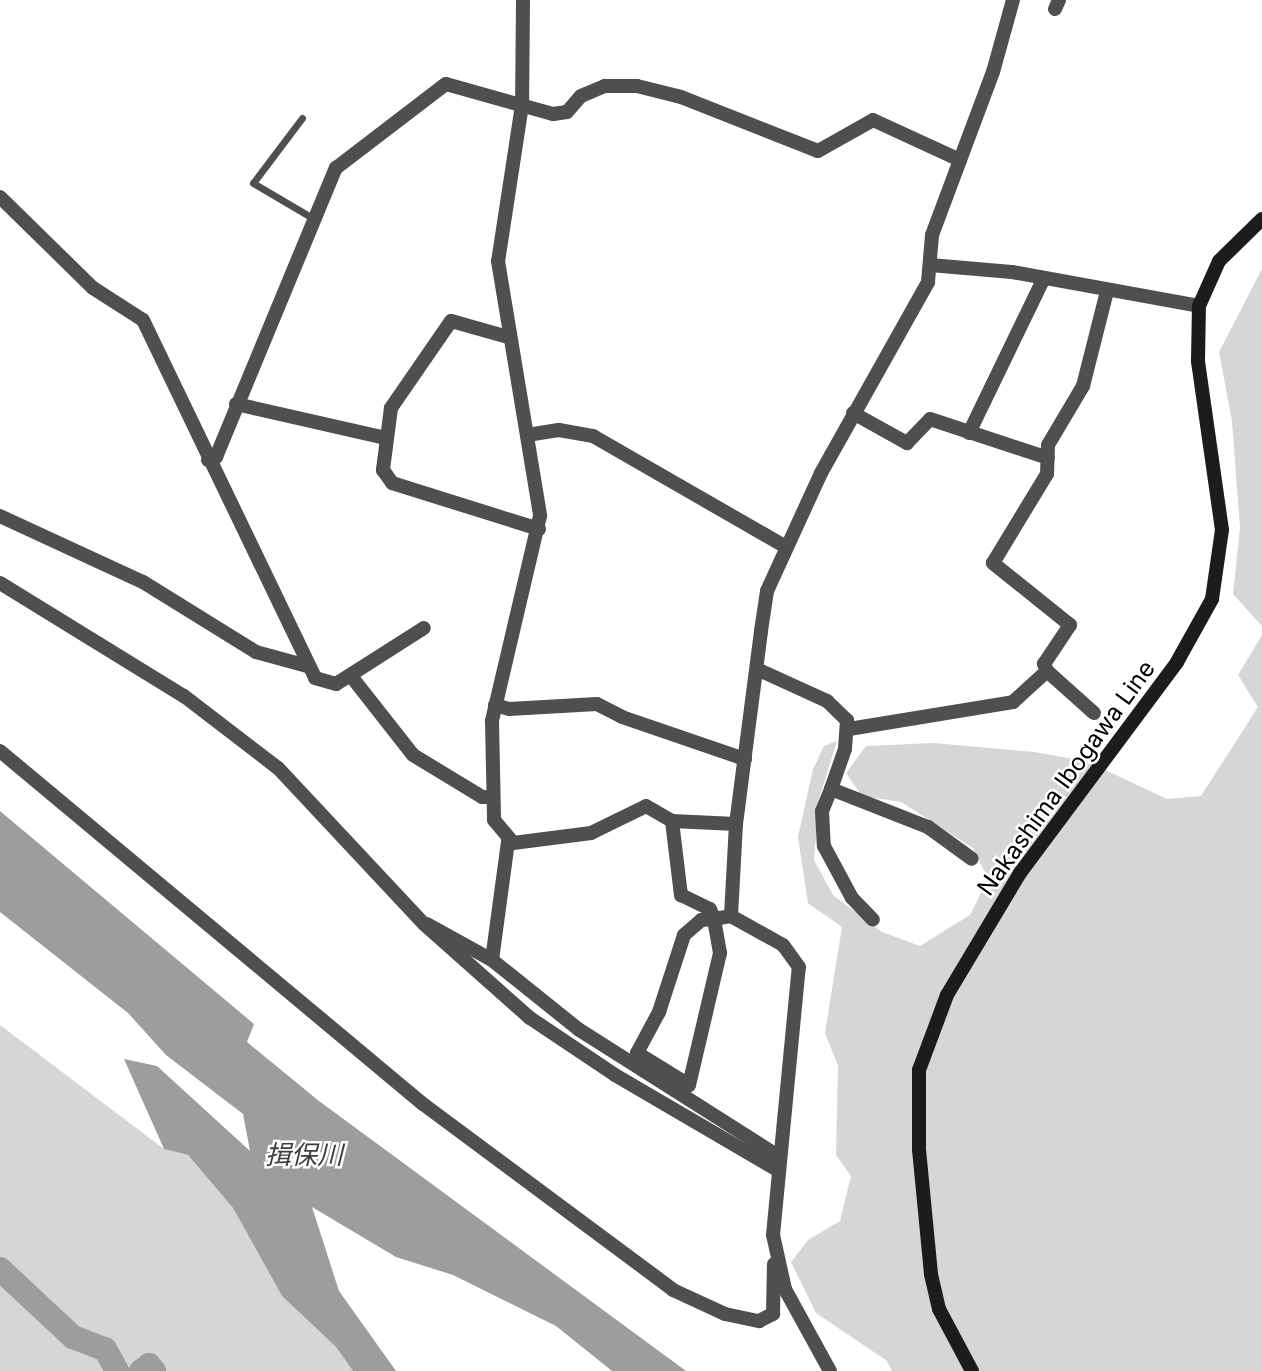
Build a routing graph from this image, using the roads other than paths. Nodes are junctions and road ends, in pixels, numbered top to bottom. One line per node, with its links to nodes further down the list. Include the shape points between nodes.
1 (523, 0): 3 (street)
2 (1013, 0): 5 (street)
3 (522, 105): 5 (street, via 567,112 581,96 605,86 637,86 681,97 808,149 834,145 873,120); 7 (street, via 446,84 347,155); 13 (street, via 498,246)
4 (302, 118): 7 (lane, via 253,183)
5 (960, 160): 9 (street, via 932,235)
6 (0, 197): 20 (street, via 93,288 144,320)
7 (314, 219): 14 (street)
8 (1262, 219): 12 (main road, Nakashima Ibogawa Line, via 1219,261)
9 (930, 265): 10 (street); 15 (street, via 928,282)
10 (1044, 278): 11 (street); 16 (street)
11 (1107, 291): 12 (street); 19 (street, via 1083,386 1048,445)
12 (1199, 306): 49 (main road, Nakashima Ibogawa Line, via 1198,361 1222,530 1212,599 1177,662 1020,873 947,995 919,1070 919,1150 931,1274 939,1309)
13 (508, 337): 17 (street); 18 (street, via 452,321 391,408)
14 (236, 404): 18 (street); 20 (street, via 216,457)
15 (853, 413): 16 (street, via 907,443 930,419); 23 (street)
16 (969, 433): 19 (street)
17 (527, 435): 22 (street); 23 (street, via 559,430 593,436)
18 (386, 438): 22 (street, via 383,470 392,483)
19 (1048, 458): 28 (street, via 1047,474 993,563 1070,625 1044,664)
20 (208, 460): 26 (street)
21 (0, 516): 26 (street, via 143,582 256,652)
22 (539, 529): 30 (street)
23 (786, 547): 27 (street, via 767,591)
24 (0, 583): 44 (street, via 184,696 268,761)
25 (424, 628): 29 (street)
26 (307, 666): 29 (street, via 325,684)
27 (759, 670): 32 (street, via 840,709); 34 (street)
28 (1046, 671): 31 (street); 32 (street, via 1013,702)
29 (351, 676): 36 (street, via 413,755 482,797)
30 (495, 705): 34 (street, via 509,709 597,704 622,718); 36 (street)
31 (1094, 713)
32 (849, 729): 35 (street)
33 (0, 751): 47 (street, via 412,1096 673,1290 725,1314 759,1321 773,1314 771,1270)
34 (745, 759): 38 (street)
35 (831, 789): 40 (street, via 928,827); 43 (street, via 822,811 824,846 852,898)
36 (492, 797): 39 (street, via 494,820)
37 (672, 821): 38 (street); 39 (street, via 646,806 591,833 551,842); 42 (street, via 681,895 710,909)
38 (736, 824): 41 (street)
39 (508, 841): 45 (street)
40 (972, 859)
41 (731, 916): 42 (street); 46 (street, via 783,945 799,967)
42 (714, 919): 42 (street, via 701,920 684,935 659,1012 637,1053 689,1085 720,953)
43 (873, 920)
44 (424, 924): 45 (street, via 437,925); 46 (street, via 510,1002 575,1050)
45 (492, 960): 46 (street, via 578,1029)
46 (780, 1164): 47 (street, via 773,1235)
47 (776, 1261): 48 (street, via 785,1289)
48 (830, 1371)
49 (972, 1371)

